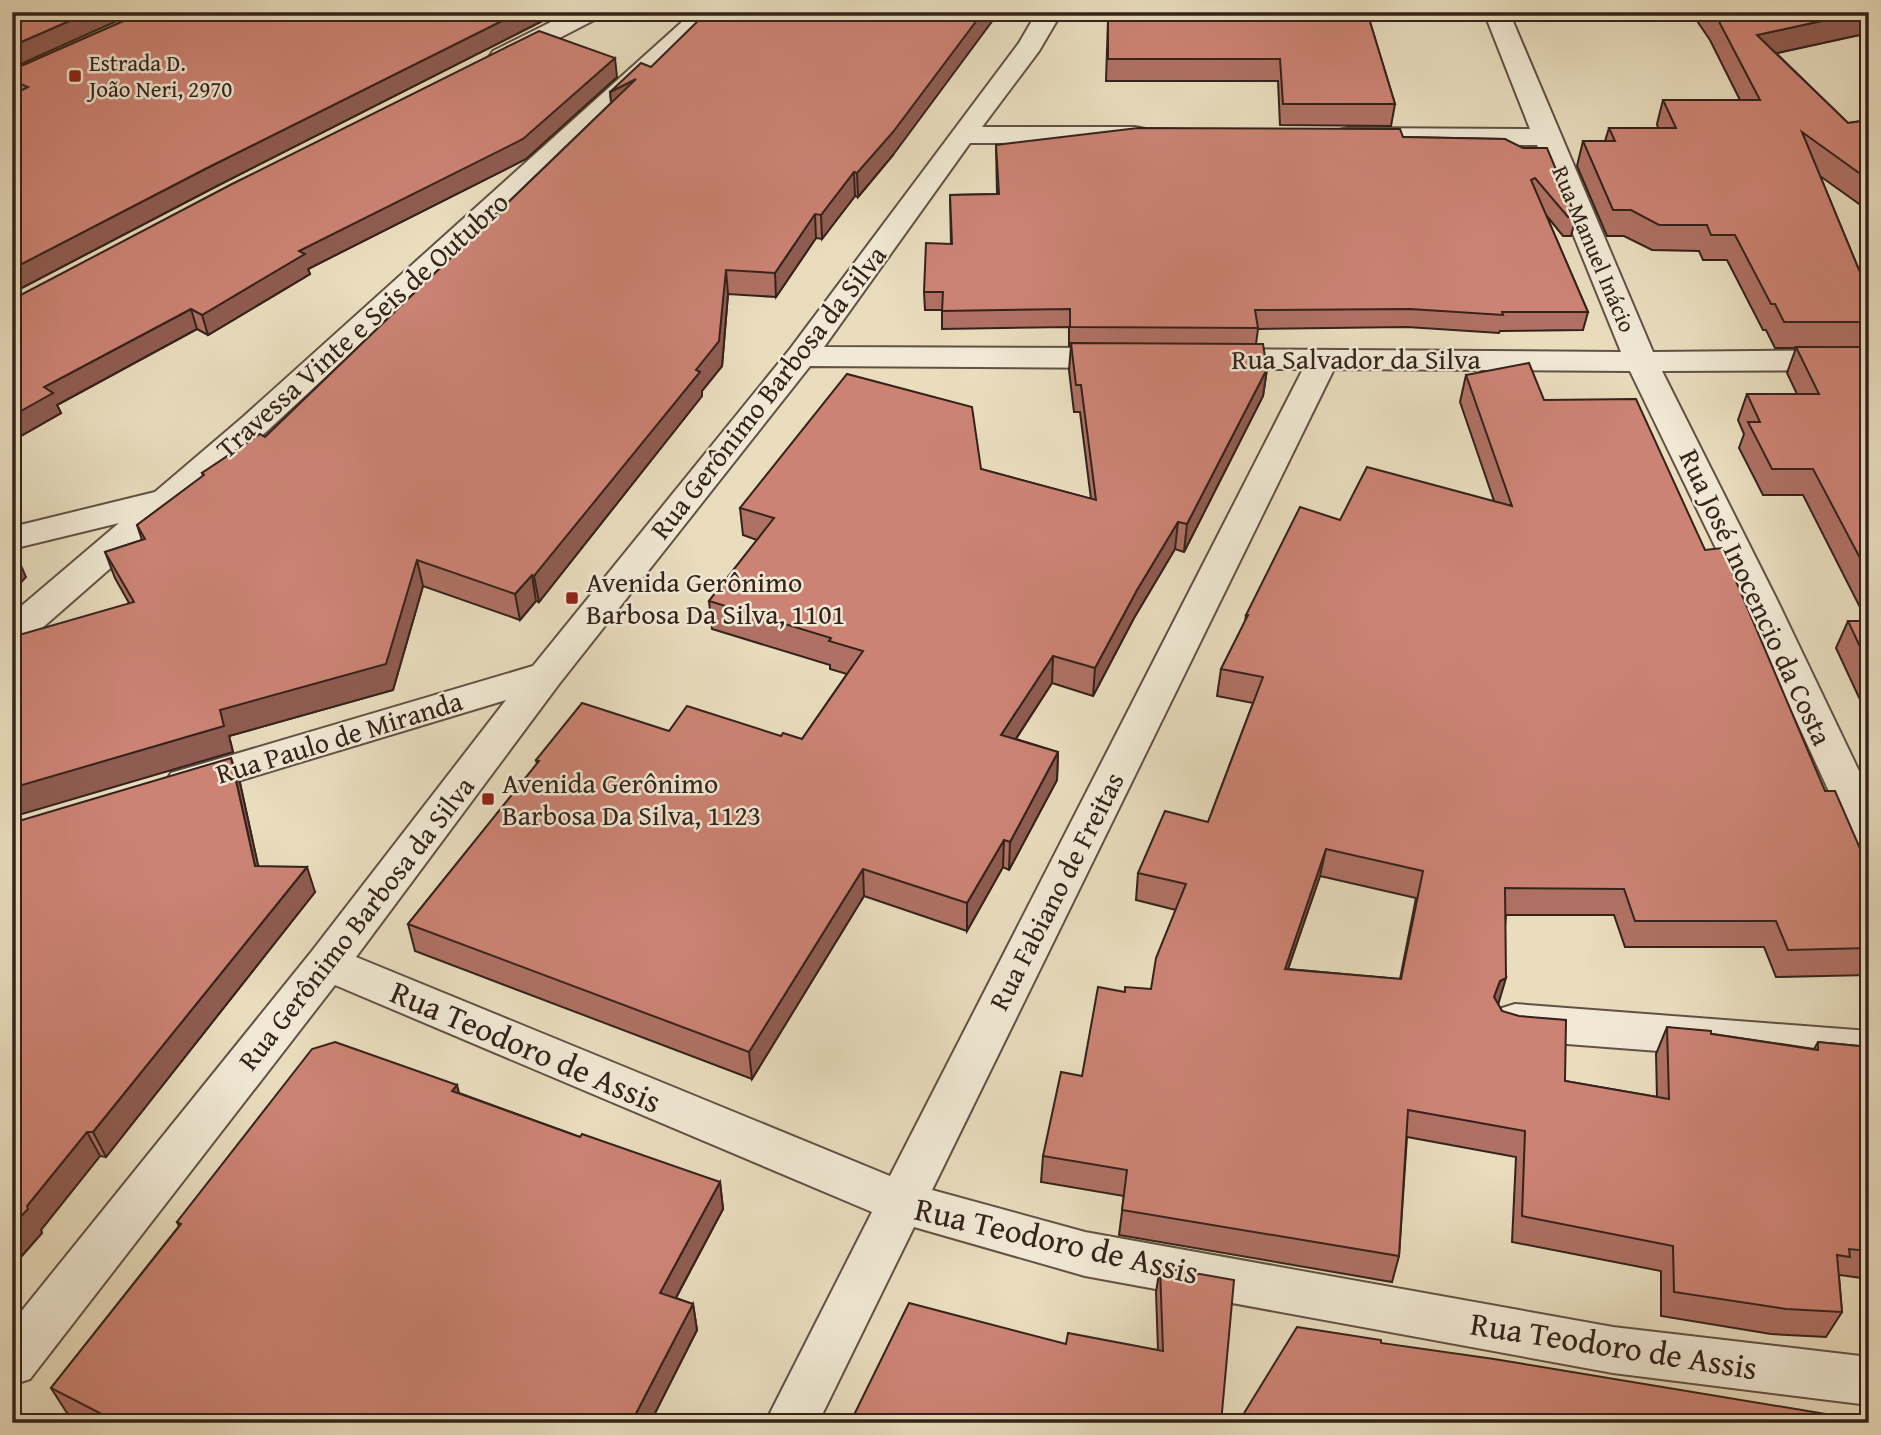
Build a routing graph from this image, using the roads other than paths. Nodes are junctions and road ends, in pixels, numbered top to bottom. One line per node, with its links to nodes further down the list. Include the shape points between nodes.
1 (591, 12): 5 (street)
2 (709, 12): 16 (street, Travessa Vinte e Seis de Outubro)
3 (1050, 12): 6 (street, Rua Gerônimo Barbosa da Silva, via 1030,46)
4 (1496, 12): 9 (street, Rua Manuel Inácio)
5 (481, 67)
6 (962, 135): 7 (street); 10 (street, Rua Gerônimo Barbosa da Silva)
7 (1157, 135)
8 (1325, 136): 9 (street, Rua Manuel Inácio)
9 (1548, 137): 15 (street, Rua Manuel Inácio, via 1624,325)
10 (801, 356): 11 (street); 19 (street, Rua Gerônimo Barbosa da Silva)
11 (1144, 358)
12 (1186, 359): 14 (street, Rua Salvador da Silva)
13 (1869, 359): 15 (street, Rua Salvador da Silva)
14 (1323, 360): 15 (street, Rua Salvador da Silva); 25 (street, Rua Fabiano de Freitas)
15 (1643, 360): 21 (street, Rua José Inocencio da Costa)
16 (165, 501): 17 (street); 18 (street, Travessa Vinte e Seis de Outubro)
17 (12, 538)
18 (12, 634)
19 (546, 675): 20 (street, Rua Paulo de Miranda); 22 (street, Rua Gerônimo Barbosa da Silva)
20 (146, 795)
21 (1869, 835)
22 (327, 963): 25 (street, Rua Teodoro de Assis); 26 (street, Rua Gerônimo Barbosa da Silva)
23 (1510, 1022): 24 (street)
24 (1869, 1049)
25 (900, 1202): 28 (street, Rua Teodoro de Assis, via 1085,1254 1613,1350); 29 (street, Rua Fabiano de Freitas)
26 (34, 1315): 27 (street, Rua Gerônimo Barbosa da Silva)
27 (12, 1362)
28 (1869, 1381)
29 (791, 1423)

